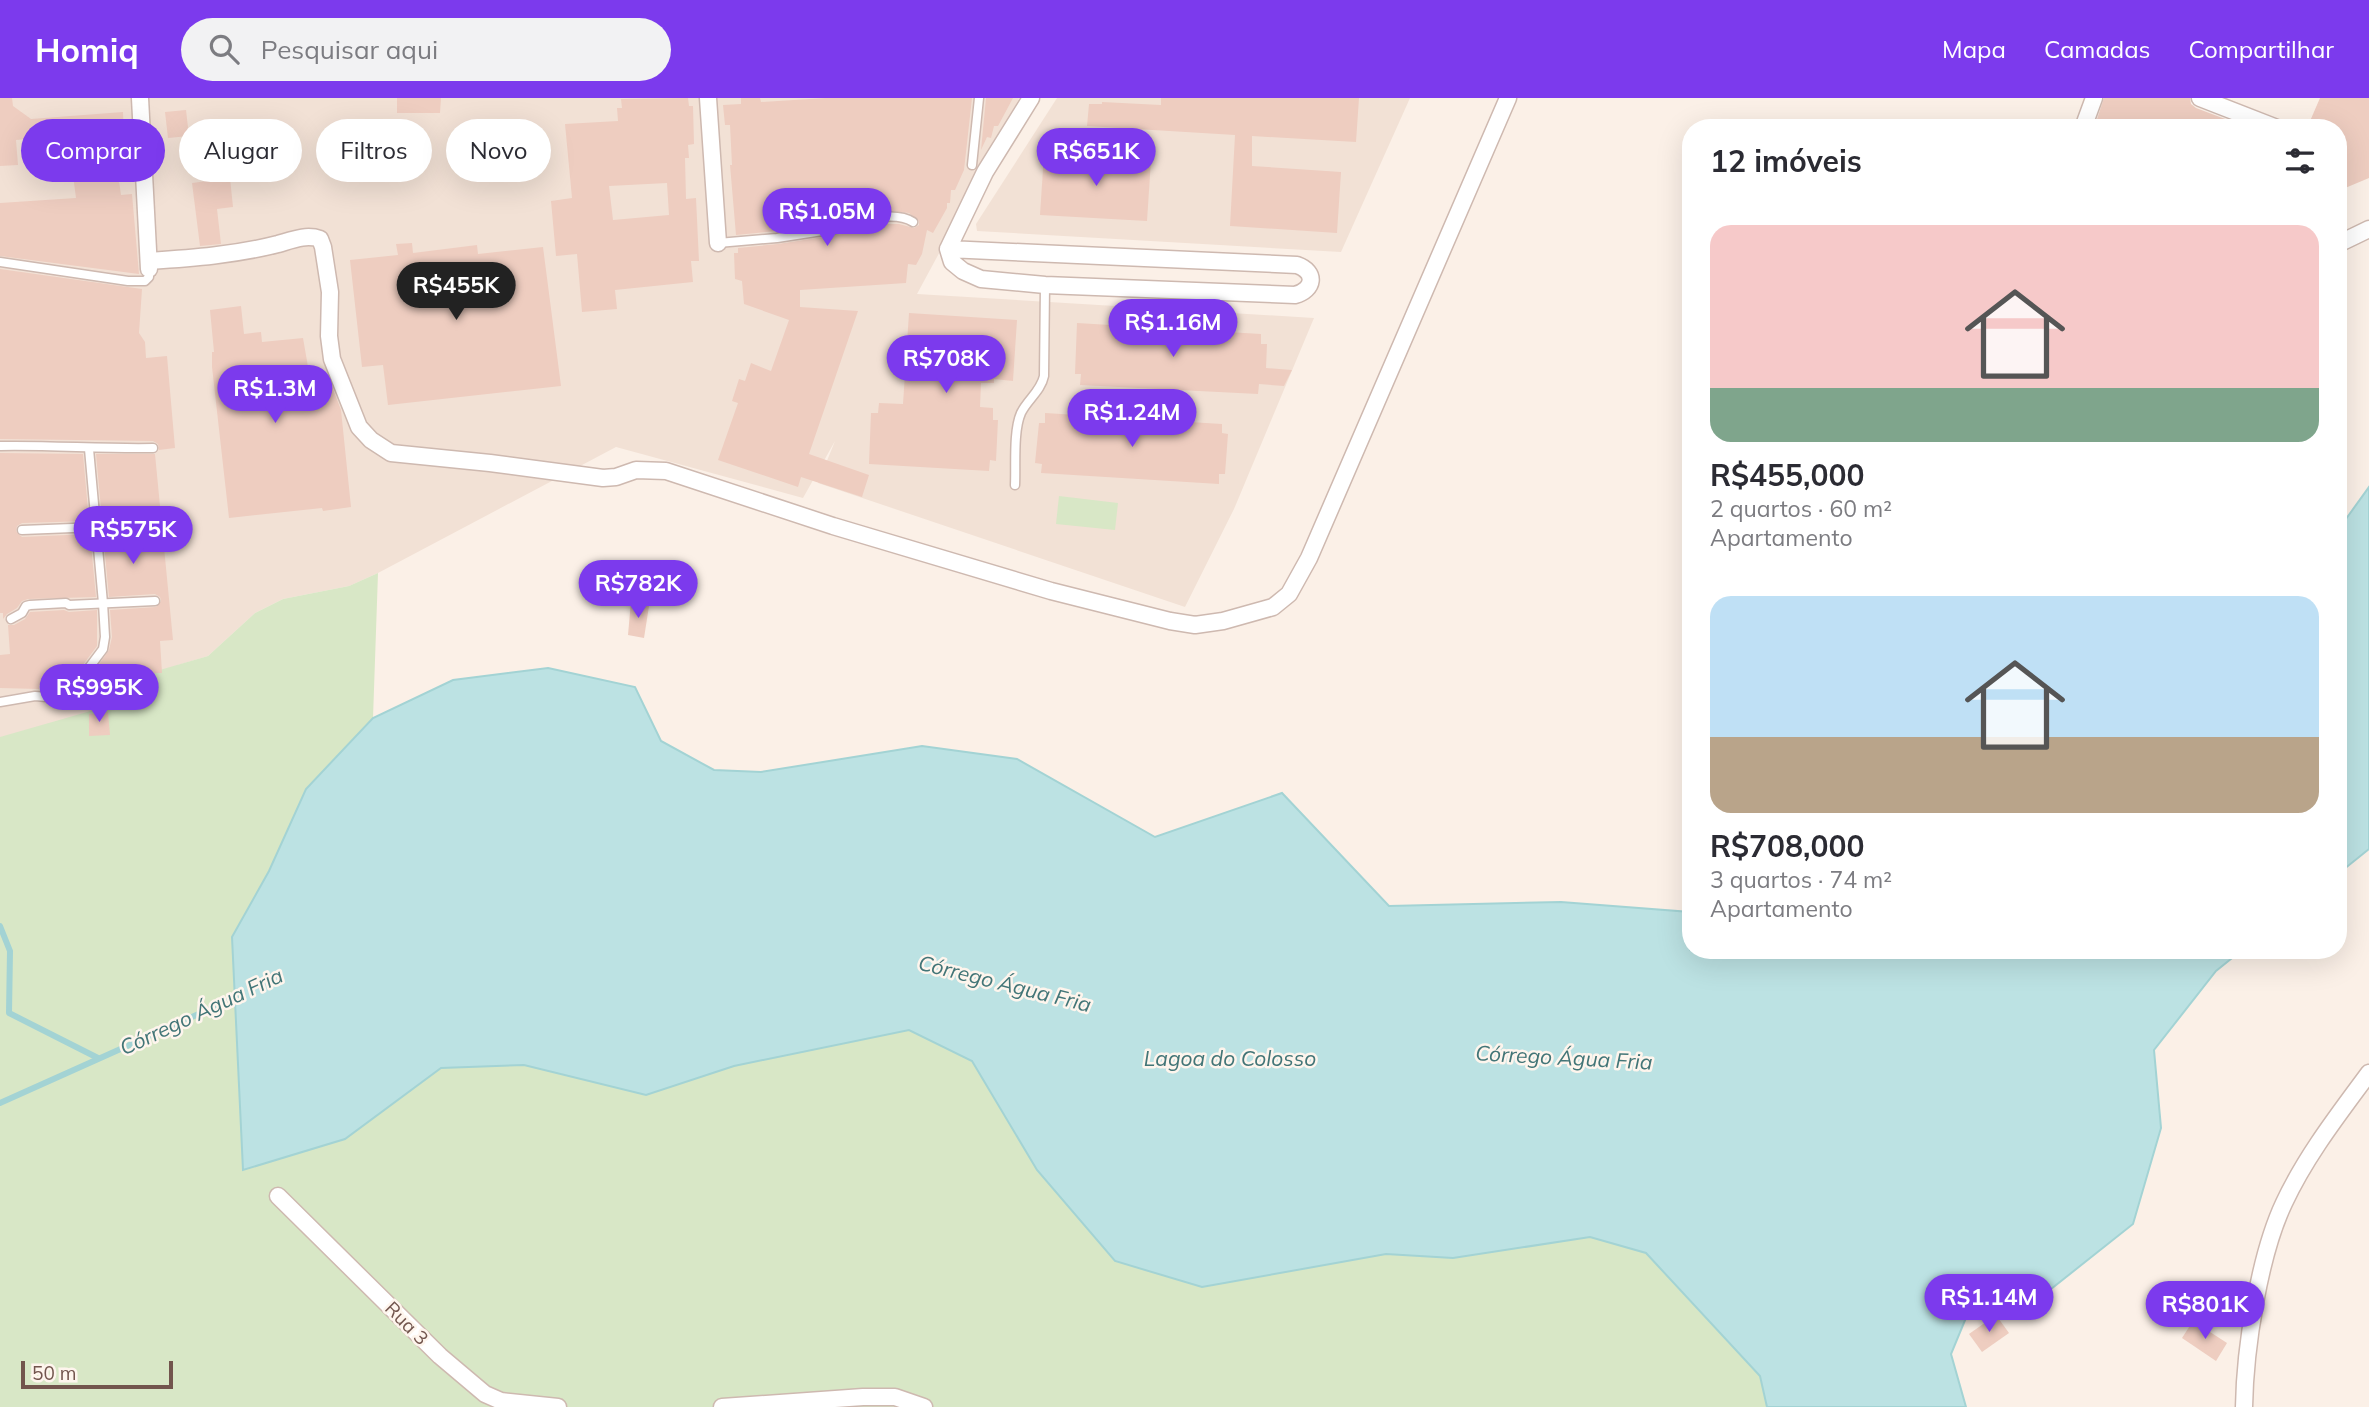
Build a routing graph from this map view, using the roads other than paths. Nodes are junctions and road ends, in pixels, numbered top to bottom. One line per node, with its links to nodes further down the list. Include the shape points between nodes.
1 (140, 98): 17 (street)
2 (708, 98): 14 (street)
3 (979, 98): 10 (lane)
4 (1031, 98): 10 (street)
5 (1508, 98): 17 (street, via 1331,509 1289,594 1273,607 1195,625 1051,591 666,471 636,470 603,478 391,453 359,426 332,359 330,292 320,239 302,238 251,251)
6 (2094, 98): 8 (street)
7 (2200, 98): 9 (street)
8 (2086, 119)
9 (2254, 119)
10 (978, 169): 15 (street)
11 (913, 222): 14 (lane, via 906,218 863,220 855,226)
12 (2369, 229): 13 (street)
13 (2347, 240)
14 (718, 243)
15 (948, 249): 18 (street, via 952,262 981,279); 18 (street, via 1297,265 1311,276 1305,292 1295,295)
16 (0, 262): 17 (lane, via 128,281 145,281)
17 (149, 265)
18 (1045, 285): 22 (lane, via 1044,376 1021,414)
19 (0, 446): 21 (lane)
20 (153, 448): 21 (lane)
21 (89, 449): 24 (lane)
22 (1015, 485)
23 (149, 525): 24 (lane)
24 (96, 527): 25 (lane); 27 (lane)
25 (22, 530)
26 (155, 601): 27 (lane)
27 (103, 603): 28 (lane, via 30,605); 29 (lane, via 103,649 69,693 58,698 35,696)
28 (11, 619)
29 (0, 702)
30 (2369, 1073): 35 (street, via 2318,1141 2271,1233 2251,1329)
31 (278, 1196): 32 (street, Rua 3, via 440,1356 485,1394 501,1401)
32 (558, 1407)
33 (722, 1407): 34 (street, via 863,1397 895,1398)
34 (924, 1407)
35 (2244, 1407)

